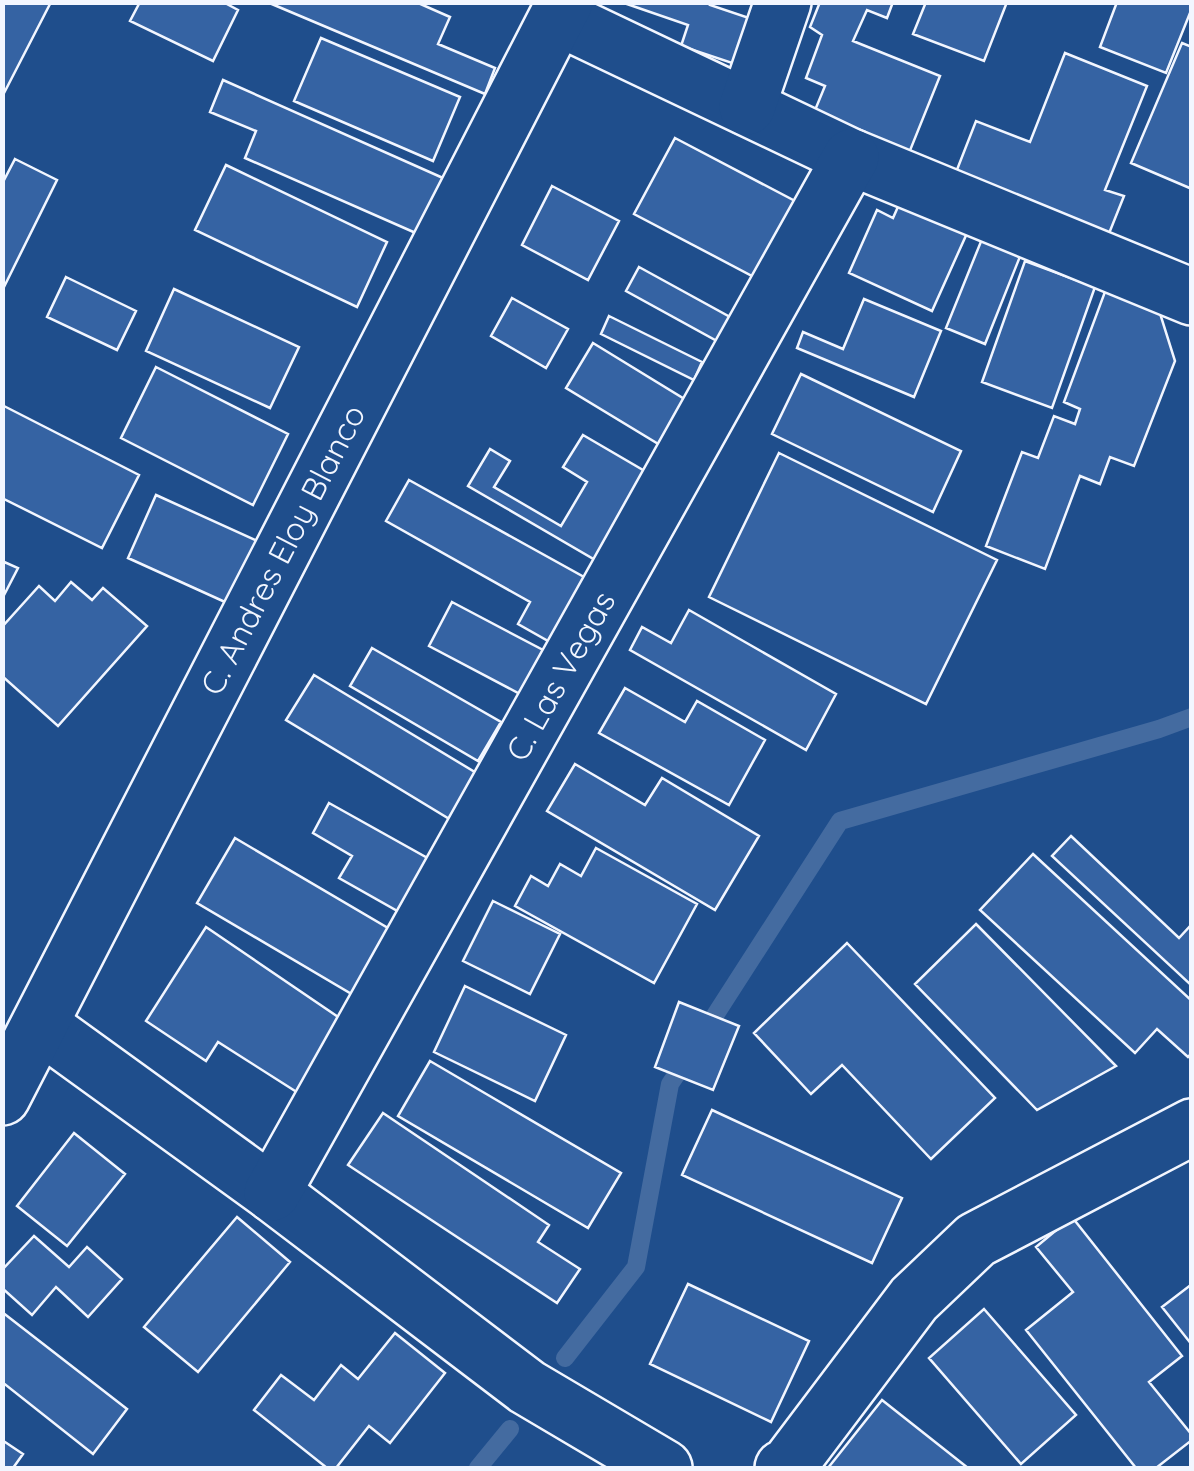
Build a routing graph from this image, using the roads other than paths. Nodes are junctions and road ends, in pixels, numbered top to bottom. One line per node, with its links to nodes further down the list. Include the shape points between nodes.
1 (783, 2): 3 (street)
2 (562, 10): 3 (street); 6 (street, C. Andres Eloy Blanco)
3 (747, 107): 4 (street)
4 (851, 157): 5 (street); 9 (street, C. Las Vegas)
5 (1192, 296)
6 (40, 1025): 7 (street, C. Andres Eloy Blanco); 9 (street)
7 (2, 1097)
8 (1192, 1126): 11 (street, via 976,1240 914,1299)
9 (272, 1193): 10 (street, via 527,1386)
10 (664, 1468)
11 (783, 1468)

